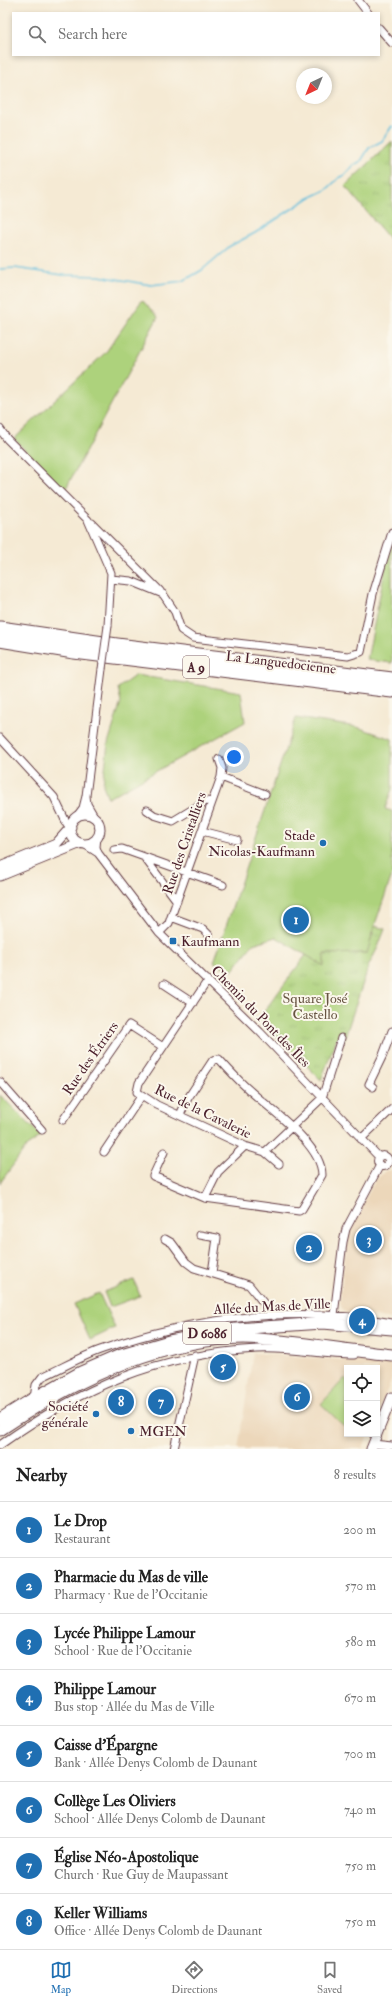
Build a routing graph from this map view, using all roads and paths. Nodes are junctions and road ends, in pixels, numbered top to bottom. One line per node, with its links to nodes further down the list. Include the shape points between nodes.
1 (358, 0): 2 (street)
2 (367, 12)
3 (380, 29): 4 (street)
4 (392, 43)
5 (0, 429): 6 (street)
6 (88, 520): 8 (street, via 111,573); 9 (street)
7 (392, 532): 9 (street, via 373,594 361,652 348,656 193,638 181,630 175,612)
8 (111, 579): 9 (street, via 131,581); 18 (street, bridge, via 108,626)
9 (162, 594)
10 (0, 628): 12 (highway, La Languedocienne / A 9)
11 (0, 640): 13 (highway, La Languedocienne / A 9, via 74,652)
12 (392, 679)
13 (392, 691)
14 (0, 738): 23 (street, via 54,797 64,822)
15 (219, 759): 16 (street, Rue des Cristalliers)
16 (221, 777): 17 (street); 19 (street, Rue des Cristalliers)
17 (265, 794)
18 (86, 796): 21 (street); 22 (street, via 87,804)
19 (212, 802): 20 (street, via 206,801 173,821); 24 (street, Rue des Cristalliers)
20 (147, 810)
21 (78, 816): 22 (street, via 88,815); 23 (street)
22 (95, 818): 25 (street, via 100,827)
23 (71, 826): 27 (street, via 72,837); 31 (street, via 56,844)
24 (202, 831): 26 (street); 32 (street, Rue des Cristalliers)
25 (97, 836): 27 (street, via 91,842); 29 (street)
26 (236, 840)
27 (83, 844): 29 (street, Chemin du Pont des Îles); 33 (street)
28 (114, 850): 30 (street, via 122,849)
29 (98, 853): 37 (street, Chemin du Pont des Îles)
30 (144, 857): 32 (street); 35 (street)
31 (0, 867)
32 (187, 872): 34 (street); 35 (street, Rue des Cristalliers)
33 (0, 876)
34 (224, 885)
35 (177, 901): 36 (street, Rue des Cristalliers)
36 (171, 917): 37 (street, Rue des Cristalliers); 38 (street, via 204,929)
37 (159, 933): 39 (street, Chemin du Pont des Îles)
38 (209, 935)
39 (208, 980): 41 (street, Rue de la Cavalerie); 48 (street, Chemin du Pont des Îles)
40 (164, 984): 41 (street)
41 (193, 1003): 44 (street, Rue de la Cavalerie)
42 (392, 1031): 46 (street, via 371,1078 369,1084)
43 (340, 1038): 48 (street)
44 (163, 1047): 47 (street, Rue de la Cavalerie, via 137,1088 137,1092); 51 (street, Rue des Étriers, via 129,1024)
45 (0, 1082): 53 (street)
46 (373, 1087)
47 (142, 1095): 50 (street, Rue de la Cavalerie); 56 (street)
48 (322, 1098): 52 (street, Rue de la Cavalerie); 54 (street, Chemin du Pont des Îles)
49 (392, 1109): 54 (street)
50 (180, 1115): 52 (street, via 213,1060 219,1059 247,1088); 55 (street, Rue de la Cavalerie)
51 (63, 1120)
52 (292, 1127): 58 (street, Rue de la Cavalerie); 63 (street, via 313,1151 322,1170 302,1209 299,1211)
53 (42, 1130)
54 (361, 1139): 59 (street, Chemin du Pont des Îles)
55 (245, 1146): 58 (street, Rue de la Cavalerie); 63 (street, via 218,1172)
56 (104, 1152)
57 (164, 1152): 63 (street, via 153,1176)
58 (265, 1152): 61 (street)
59 (379, 1157): 60 (street, Chemin du Pont des Îles, via 384,1155); 62 (street)
60 (390, 1162): 62 (street, Chemin du Pont des Îles, via 384,1166)
61 (278, 1164)
62 (380, 1165): 67 (street, via 346,1229)
63 (205, 1198)
64 (200, 1235): 66 (street, via 217,1238)
65 (165, 1239): 66 (street, via 172,1243 186,1262 194,1268)
66 (212, 1274): 68 (street, via 249,1284)
67 (334, 1315): 68 (street, Allée du Mas de Ville); 69 (street, Allée du Mas de Ville)
68 (274, 1316): 74 (street, Allée du Mas de Ville, via 228,1319 150,1334 101,1349 42,1377 36,1385)
69 (392, 1323)
70 (392, 1329): 74 (main road, D 6086, via 323,1323 236,1329 187,1337 152,1345 105,1362)
71 (195, 1355): 72 (street, via 258,1349); 77 (street, via 130,1373 84,1393 48,1412); 80 (street)
72 (392, 1356): 76 (main road, D 6086, via 244,1338 194,1344 140,1358 84,1380)
73 (392, 1397): 79 (street)
74 (34, 1398): 75 (main road, D 6086)
75 (0, 1419)
76 (0, 1430)
77 (0, 1445)
78 (392, 1446): 79 (street)
79 (372, 1447)
80 (174, 1449)

